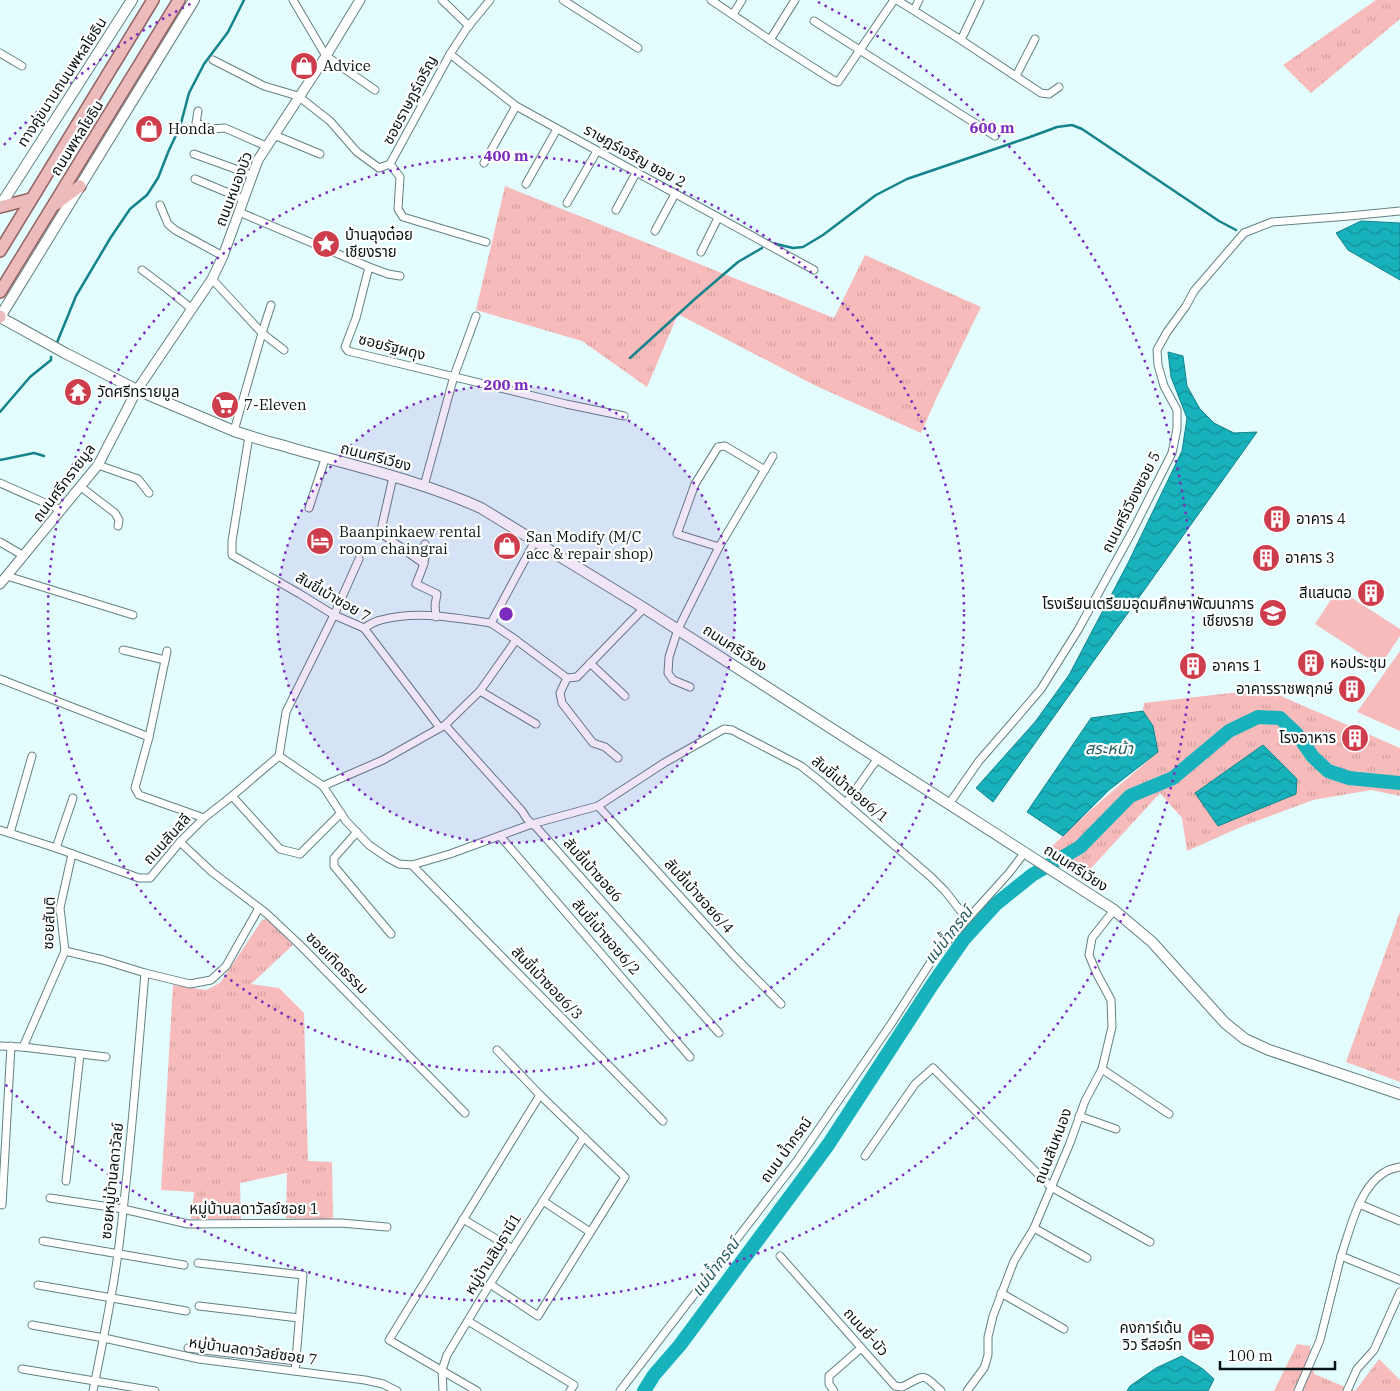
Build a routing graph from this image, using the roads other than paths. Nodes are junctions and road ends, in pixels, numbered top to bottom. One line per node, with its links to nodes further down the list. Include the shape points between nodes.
1 (132, 0): 56 (main road, ทางคู่ขนานถนนพหลโยธิน)
2 (153, 0): 52 (main road, ถนนพหลโยธิน)
3 (179, 0): 57 (main road, ถนนพหลโยธิน)
4 (194, 0): 50 (main road)
5 (293, 0): 28 (street)
6 (360, 0): 28 (street, ถนนหนองบัว)
7 (442, 0): 20 (street)
8 (490, 0): 20 (street, ซอยราษฎร์เจริญ)
9 (563, 0): 24 (street)
10 (712, 0): 18 (street)
11 (742, 0): 18 (street)
12 (795, 0): 22 (street)
13 (894, 0): 25 (street)
14 (897, 0): 17 (street)
15 (920, 0): 17 (street)
16 (980, 0): 23 (street)
17 (914, 10): 23 (street)
18 (733, 14): 22 (street)
19 (814, 22): 25 (street)
20 (469, 26): 27 (street, ซอยราษฎร์เจริญ)
21 (1035, 39): 31 (street)
22 (770, 40): 25 (street, via 838,82)
23 (961, 40): 31 (street)
24 (638, 48)
25 (860, 50): 39 (street)
26 (0, 53): 30 (street)
27 (450, 54): 35 (street, ราษฎร์เจริญ ซอย 2); 45 (street, ซอยราษฎร์เจริญ)
28 (326, 56): 33 (street); 34 (street, ถนนหนองบัว)
29 (213, 60): 34 (street, via 264,86)
30 (22, 66)
31 (1016, 76): 32 (street, via 1041,93 1049,94)
32 (1059, 87)
33 (375, 90)
34 (298, 96): 38 (street, ถนนหนองบัว); 45 (street, ซอยราษฎร์เจริญ, via 330,121 357,152 379,168)
35 (516, 106): 37 (street, ราษฎร์เจริญ ซอย 2); 44 (street)
36 (198, 111): 40 (street, via 196,123 212,129 225,128)
37 (557, 129): 41 (street, ราษฎร์เจริญ ซอย 2); 49 (street)
38 (274, 135): 40 (street, ถนนหนองบัว); 43 (street)
39 (995, 136)
40 (266, 146): 47 (street, ถนนหนองบัว)
41 (597, 151): 46 (street, ราษฎร์เจริญ ซอย 2); 54 (street)
42 (194, 154): 47 (street)
43 (320, 154)
44 (484, 163)
45 (390, 164): 63 (street, via 400,177 398,209 403,217)
46 (636, 173): 51 (street, ราษฎร์เจริญ ซอย 2); 58 (street)
47 (252, 175): 53 (street, ถนนหนองบัว)
48 (195, 178): 53 (street)
49 (526, 184)
50 (80, 186): 57 (main road); 76 (main road)
51 (675, 194): 61 (street, ราษฎร์เจริญ ซอย 2); 62 (street)
52 (31, 199): 56 (main road); 64 (main road, ถนนพหลโยธิน)
53 (243, 199): 60 (street, ถนนหนองบัว)
54 (567, 203)
55 (160, 205): 66 (street, via 168,224 175,230)
56 (0, 207)
57 (51, 208): 72 (main road, ถนนพหลโยธิน)
58 (616, 210)
59 (1400, 211): 133 (street, ถนนศรีเวียงซอย 5, via 1272,222 1253,229 1244,233 1194,291 1157,350 1164,386 1177,410 1172,453 1078,630 1041,689 979,761)
60 (239, 212): 66 (street, ถนนหนองบัว); 67 (street)
61 (718, 218): 65 (street); 69 (street, ราษฎร์เจริญ ซอย 2)
62 (655, 231)
63 (486, 242)
64 (0, 250)
65 (701, 252)
66 (223, 256): 71 (street, ถนนหนองบัว)
67 (368, 267): 70 (street); 79 (street, ซอยรัฐผดุง, via 356,318 345,347)
68 (142, 270): 74 (street)
69 (814, 270)
70 (400, 276)
71 (212, 279): 74 (street, ถนนหนองบัว); 77 (street)
72 (0, 292)
73 (271, 305): 77 (street)
74 (192, 309): 80 (street, ถนนหนองบัว)
75 (476, 316): 79 (street)
76 (0, 317): 80 (main road, ถนนศรีเวียง)
77 (262, 334): 78 (street); 82 (street)
78 (284, 350)
79 (454, 376): 81 (street, ซอยรัฐผดุง); 90 (street)
80 (137, 390): 82 (main road, ถนนศรีเวียง); 86 (street, ถนนศรีทรายมูล)
81 (624, 416)
82 (234, 430): 83 (main road, ถนนศรีเวียง)
83 (249, 436): 85 (main road, ถนนศรีเวียง); 107 (street, สันขี้เบ้าซอย 7, via 232,555)
84 (773, 456): 87 (street)
85 (325, 459): 88 (main road, ถนนศรีเวียง); 93 (street)
86 (98, 465): 91 (street, ถนนศรีทรายมูล); 92 (street, via 138,479)
87 (765, 470): 99 (street); 99 (street, via 725,446 718,446 695,484 677,534)
88 (393, 477): 90 (main road, ถนนศรีเวียง); 102 (street, via 381,530)
89 (0, 483): 94 (street)
90 (424, 486): 96 (main road, ถนนศรีเวียง, via 481,508)
91 (81, 487): 94 (street, ถนนศรีทรายมูล); 95 (street, via 115,513)
92 (149, 492)
93 (309, 508)
94 (61, 510): 100 (street, ถนนศรีทรายมูล)
95 (118, 526)
96 (535, 540): 105 (main road, ถนนศรีเวียง); 109 (street)
97 (0, 542): 100 (street)
98 (425, 544): 102 (street)
99 (719, 547): 111 (street)
100 (24, 556): 103 (street, ถนนศรีทรายมูล)
101 (358, 560): 107 (street)
102 (424, 564): 108 (street, via 416,584 437,594)
103 (7, 576): 104 (street, ถนนศรีทรายมูล); 106 (street)
104 (0, 584)
105 (644, 608): 111 (main road, ถนนศรีเวียง); 116 (street)
106 (133, 615)
107 (334, 615): 110 (street, สันขี้เบ้าซอย 7); 126 (street, via 286,712)
108 (436, 617): 109 (street); 110 (street, via 410,615 380,620)
109 (491, 623): 112 (street)
110 (364, 628): 123 (street, สันขี้เบ้าซอย 7)
111 (678, 629): 119 (street, via 669,657 668,673 673,680); 128 (main road, ถนนศรีเวียง)
112 (516, 640): 117 (street); 120 (street)
113 (123, 650): 115 (street)
114 (167, 651): 115 (street)
115 (165, 660): 124 (street)
116 (590, 663): 117 (street, via 577,677); 121 (street)
117 (567, 678): 127 (street, via 560,693 562,703 592,743 605,746)
118 (0, 679): 124 (street)
119 (690, 687)
120 (480, 691): 122 (street); 123 (street)
121 (625, 696)
122 (536, 724)
123 (443, 727): 129 (street, via 383,760); 137 (street, สันขี้เบ้าซอย6)
124 (149, 737): 136 (street, via 135,788 139,795)
125 (32, 756): 139 (street)
126 (280, 756): 129 (street); 130 (street, ถนนสันสลี)
127 (618, 758)
128 (878, 758): 132 (street); 133 (main road, ถนนศรีเวียง)
129 (323, 786): 135 (street)
130 (232, 796): 135 (street, via 280,849 300,854); 136 (street, ถนนสันสลี)
131 (73, 798): 143 (street)
132 (846, 803): 134 (street, สันขี้เบ้าซอย6/1, via 801,766 732,730 724,729); 149 (street, สันขี้เบ้าซอย6/1, via 945,891)
133 (949, 804): 144 (main road, ถนนศรีเวียง)
134 (598, 806): 137 (street, สันขี้เบ้าซอย6/1); 153 (street, สันขี้เบ้าซอย6/4)
135 (341, 813): 140 (street)
136 (204, 818): 142 (street, ถนนสันสลี)
137 (532, 824): 141 (street, สันขี้เบ้าซอย6/1); 154 (street, สันขี้เบ้าซอย6)
138 (0, 830): 139 (street, ถนนสันสลี)
139 (10, 832): 143 (street, ถนนสันสลี)
140 (357, 832): 146 (street, via 388,858 399,864); 150 (street, via 334,858 334,866)
141 (500, 836): 146 (street, สันขี้เบ้าซอย6/1); 161 (street, สันขี้เบ้าซอย6/2)
142 (180, 842): 145 (street, ถนนสันสลี, via 150,878 139,878); 147 (street, ซอยเทิดธรรม, via 212,872)
143 (56, 848): 145 (street, ถนนสันสลี)
144 (1025, 852): 148 (main road, ถนนศรีเวียง); 149 (street, ถนน น้ำกรณ์)
145 (72, 854): 151 (street, ซอยสันติ, via 60,908)
146 (412, 865): 168 (street, สันขี้เบ้าซอย6/3)
147 (260, 908): 152 (street, via 226,966 211,980 190,984); 165 (street, ซอยเทิดธรรม)
148 (1114, 910): 162 (street, ถนนสันหนอง, via 1092,938 1089,955 1111,1000 1112,1027); 163 (main road, ถนนศรีเวียง, via 1152,942 1225,1023 1245,1039)
149 (967, 919): 221 (street, ถนน น้ำกรณ์, via 936,954 796,1162)
150 (391, 934)
151 (64, 951): 152 (street); 157 (street, ซอยสันติ)
152 (145, 973): 180 (street, ซอยหมู่บ้านลดาวัลย์)
153 (781, 1004)
154 (719, 1033)
155 (0, 1046): 156 (street)
156 (11, 1046): 157 (street); 170 (street)
157 (23, 1047): 159 (street)
158 (497, 1050): 164 (street)
159 (80, 1054): 160 (street); 174 (street)
160 (106, 1057)
161 (690, 1057)
162 (1102, 1069): 166 (street); 167 (street, ถนนสันหนอง)
163 (1400, 1094)
164 (540, 1095): 171 (street); 181 (street)
165 (465, 1113)
166 (1169, 1114)
167 (1079, 1116): 169 (street); 175 (street, ถนนสันหนอง)
168 (663, 1121)
169 (1116, 1129)
170 (3, 1135): 179 (street)
171 (584, 1137): 177 (street, หมู่บ้านสินธานี1); 185 (street, via 624,1177)
172 (865, 1156): 175 (street, via 915,1084 933,1068)
173 (1400, 1167): 178 (street, via 1385,1172 1371,1184)
174 (66, 1181)
175 (1051, 1187): 184 (street, ถนนสันหนอง); 187 (street)
176 (50, 1198): 180 (street, หมู่บ้านลดาวัลย์ซอย 1)
177 (543, 1202): 185 (street); 188 (street, หมู่บ้านสินธานี1)
178 (1359, 1204): 182 (street); 191 (street)
179 (2, 1205)
180 (123, 1209): 183 (street, หมู่บ้านลดาวัลย์ซอย 1, via 188,1224 341,1223); 189 (street, ซอยหมู่บ้านลดาวัลย์)
181 (463, 1220): 188 (street); 212 (street, via 390,1340)
182 (1400, 1221)
183 (387, 1227)
184 (1034, 1228): 192 (street); 199 (street, ถนนสันหนอง, via 1014,1261)
185 (590, 1232): 196 (street, via 538,1316)
186 (42, 1241): 189 (street)
187 (1150, 1242)
188 (513, 1249): 196 (street, หมู่บ้านสินธานี1)
189 (118, 1254): 194 (street); 200 (street, ซอยหมู่บ้านลดาวัลย์)
190 (780, 1256): 209 (street, ถนนยี่-บัว)
191 (1341, 1256): 195 (street); 225 (street, via 1320,1340)
192 (1087, 1258)
193 (198, 1263): 203 (street, via 303,1275)
194 (184, 1265)
195 (1400, 1280)
196 (490, 1284): 204 (street, หมู่บ้านสินธานี1)
197 (38, 1285): 200 (street)
198 (1400, 1292): 226 (street, via 1374,1350 1356,1369)
199 (1001, 1293): 206 (street); 224 (street, ถนนสันหนอง, via 993,1316 986,1362)
200 (110, 1297): 202 (street); 207 (street, ซอยหมู่บ้านลดาวัลย์)
201 (199, 1306): 203 (street)
202 (186, 1311)
203 (299, 1318): 210 (street)
204 (468, 1321): 212 (street, หมู่บ้านสินธานี1, via 447,1355); 220 (street, via 574,1385)
205 (32, 1325): 207 (street, หมู่บ้านลดาวัลย์ซอย 7)
206 (1064, 1329)
207 (104, 1338): 213 (street, หมู่บ้านลดาวัลย์ซอย 7, via 199,1358); 214 (street, ซอยหมู่บ้านลดาวัลย์)
208 (188, 1348): 210 (street)
209 (861, 1348): 222 (street, via 829,1376 828,1381); 223 (street, ถนนยี่-บัว, via 896,1387 904,1387 924,1377)
210 (296, 1361): 213 (street)
211 (22, 1369): 214 (street)
212 (442, 1370): 218 (street, หมู่บ้านสินธานี1); 219 (street)
213 (295, 1371): 217 (street, หมู่บ้านลดาวัลย์ซอย 7, via 377,1382)
214 (95, 1382): 215 (street, ซอยหมู่บ้านลดาวัลย์); 216 (street)
215 (93, 1391)
216 (155, 1391)
217 (398, 1391)
218 (443, 1391)
219 (477, 1391)
220 (570, 1391)
221 (620, 1391)
222 (834, 1391)
223 (941, 1391)
224 (968, 1391)
225 (1298, 1391)
226 (1347, 1391)

